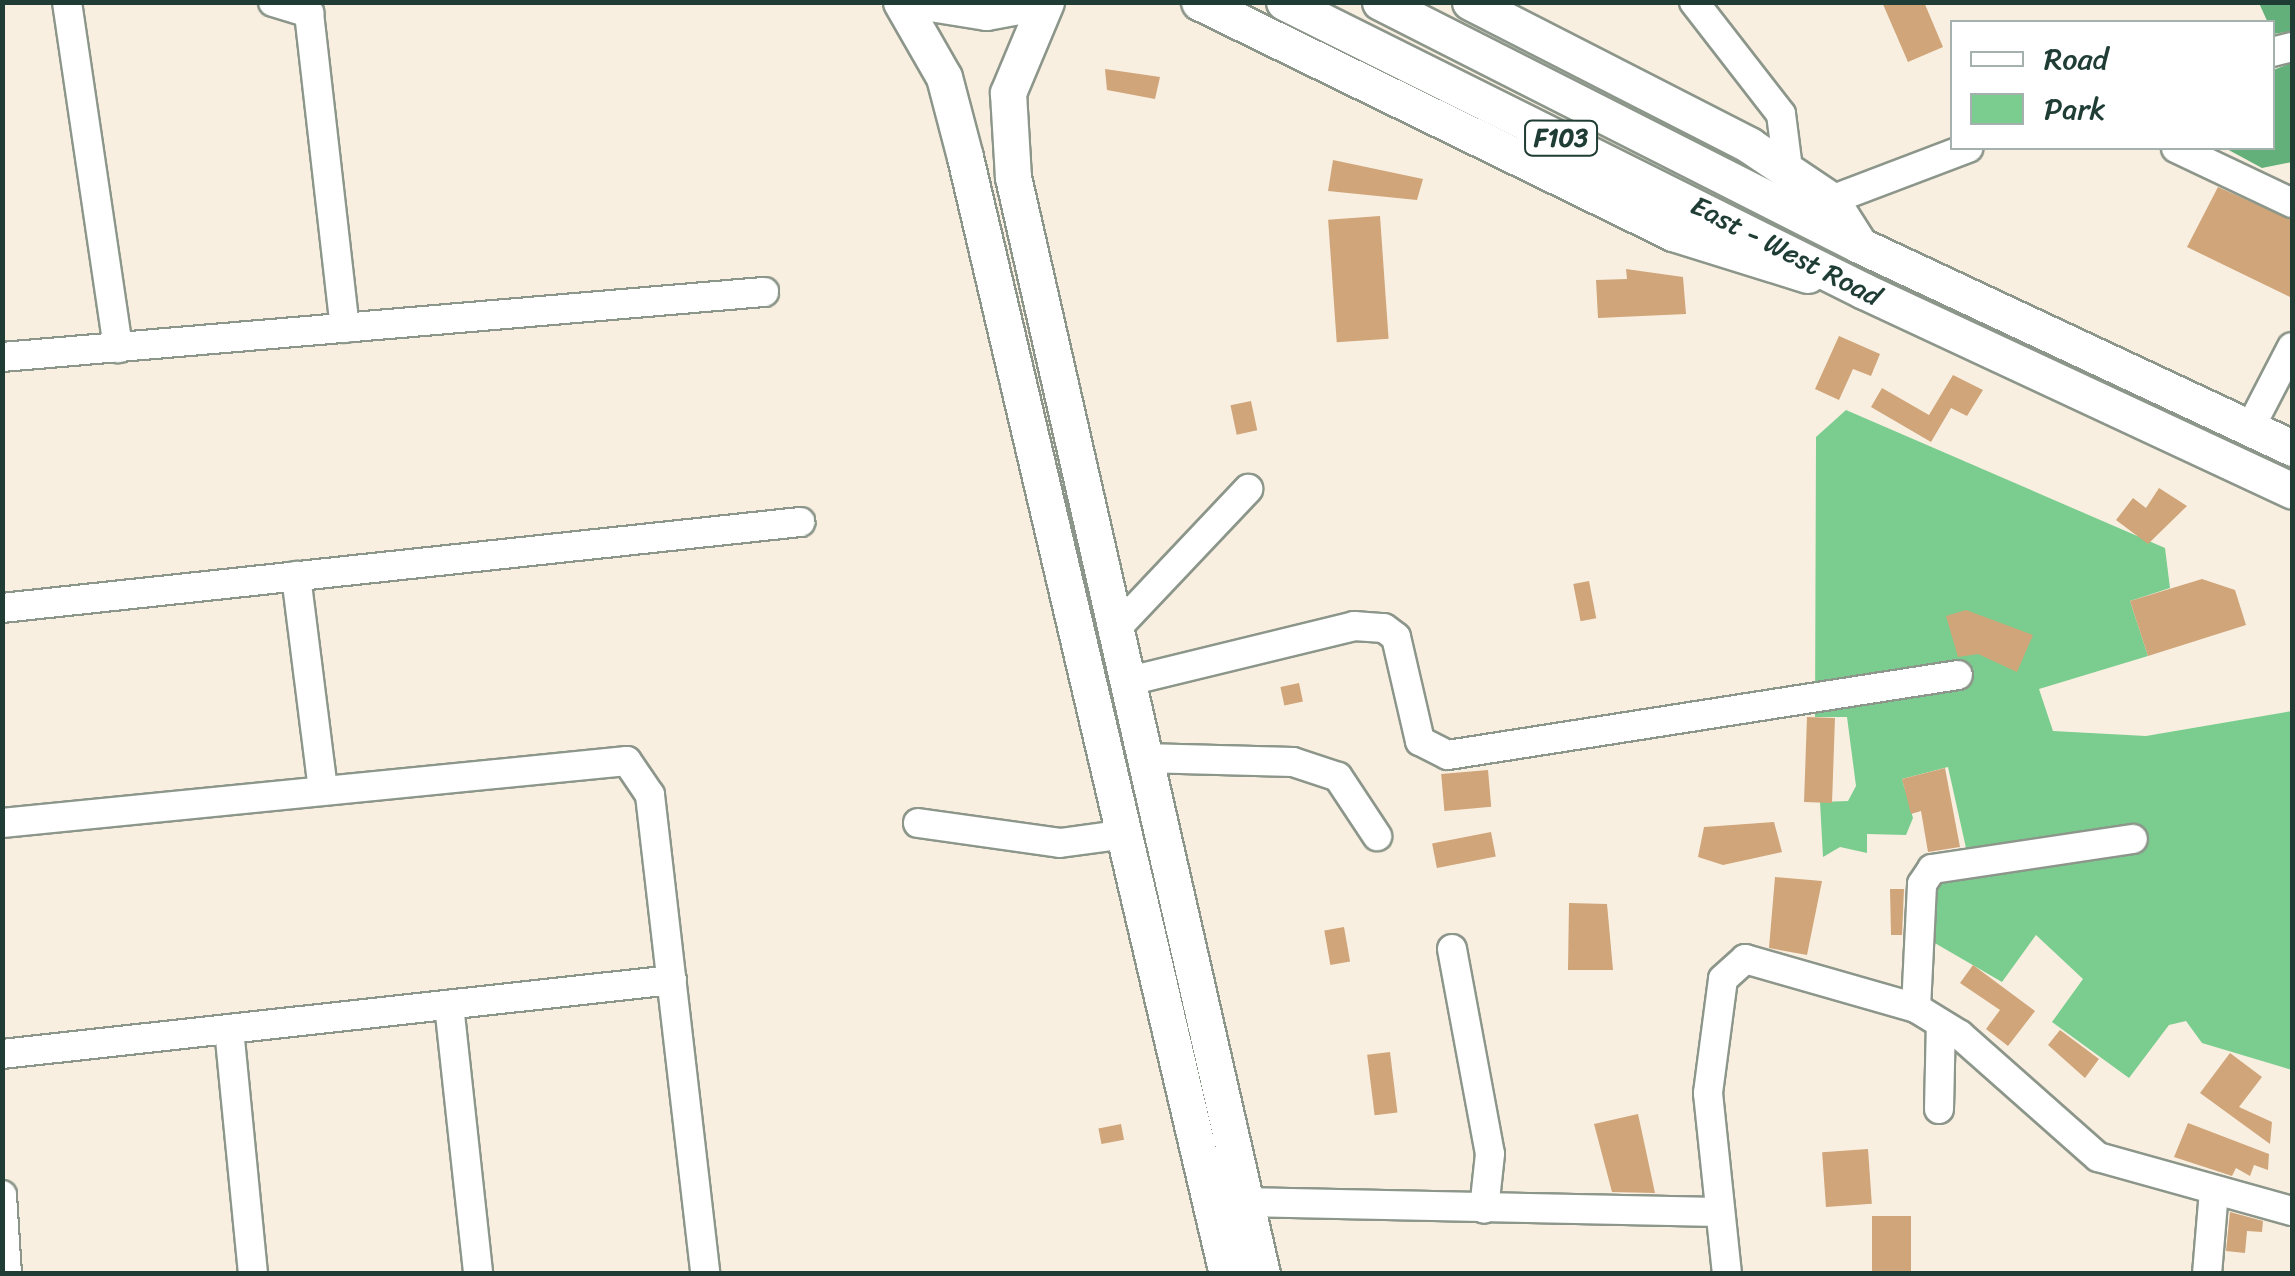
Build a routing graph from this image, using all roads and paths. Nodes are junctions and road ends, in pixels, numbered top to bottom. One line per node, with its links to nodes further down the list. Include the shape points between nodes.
1 (67, 2): 22 (street)
2 (273, 2): 11 (street)
3 (902, 2): 38 (main road, via 944,77)
4 (924, 2): 5 (main road, via 986,12)
5 (1043, 2): 31 (main road, via 1008,93 1004,126)
6 (1199, 2): 18 (main road, via 1674,233 1740,260)
7 (1284, 2): 18 (main road, East - West Road / F103)
8 (1380, 2): 17 (main road, East - West Road / F103)
9 (1470, 2): 14 (main road)
10 (1694, 2): 14 (street, via 1781,114)
11 (307, 8): 20 (street)
12 (1963, 150): 15 (street)
13 (2180, 150): 16 (street)
14 (1788, 169): 15 (main road)
15 (1831, 200): 17 (main road)
16 (2292, 203)
17 (1859, 245): 24 (main road, East - West Road / F103)
18 (1837, 278): 27 (main road, East - West Road / F103)
19 (764, 292): 20 (street)
20 (346, 328): 22 (street)
21 (2292, 347): 24 (street)
22 (118, 348): 23 (street)
23 (2, 357)
24 (2250, 428): 25 (main road, East - West Road / F103)
25 (2292, 448)
26 (1248, 490): 31 (street)
27 (2292, 491)
28 (800, 522): 29 (street)
29 (296, 576): 30 (street); 35 (street)
30 (2, 608)
31 (1113, 632): 33 (main road)
32 (1958, 675): 33 (street, via 1448,755 1420,741 1396,637 1384,628 1354,626)
33 (1125, 682): 34 (main road)
34 (1143, 758): 39 (street, via 1293,762 1338,777); 51 (main road)
35 (323, 790): 36 (street); 42 (street, via 627,761 650,794)
36 (2, 823)
37 (918, 823): 38 (street, via 1060,844)
38 (1127, 834): 59 (main road)
39 (1377, 836)
40 (2133, 839): 44 (street, via 1932,869 1922,884)
41 (1452, 949): 52 (street, via 1490,1154)
42 (672, 980): 43 (street); 58 (street)
43 (449, 1005): 46 (street); 57 (street)
44 (1916, 1008): 45 (street); 54 (street, via 1773,963 1729,966 1708,1093)
45 (1942, 1024): 48 (street); 49 (street, via 2098,1157)
46 (229, 1029): 47 (street); 56 (street)
47 (2, 1054)
48 (1939, 1109)
49 (2214, 1192): 53 (street); 62 (street)
50 (2, 1195): 55 (street)
51 (1246, 1202): 52 (street); 60 (main road)
52 (1484, 1209): 54 (street)
53 (2292, 1211)
54 (1716, 1212): 61 (street)
55 (7, 1274)
56 (253, 1274)
57 (478, 1274)
58 (706, 1274)
59 (1227, 1274)
60 (1262, 1274)
61 (1726, 1274)
62 (2207, 1274)

